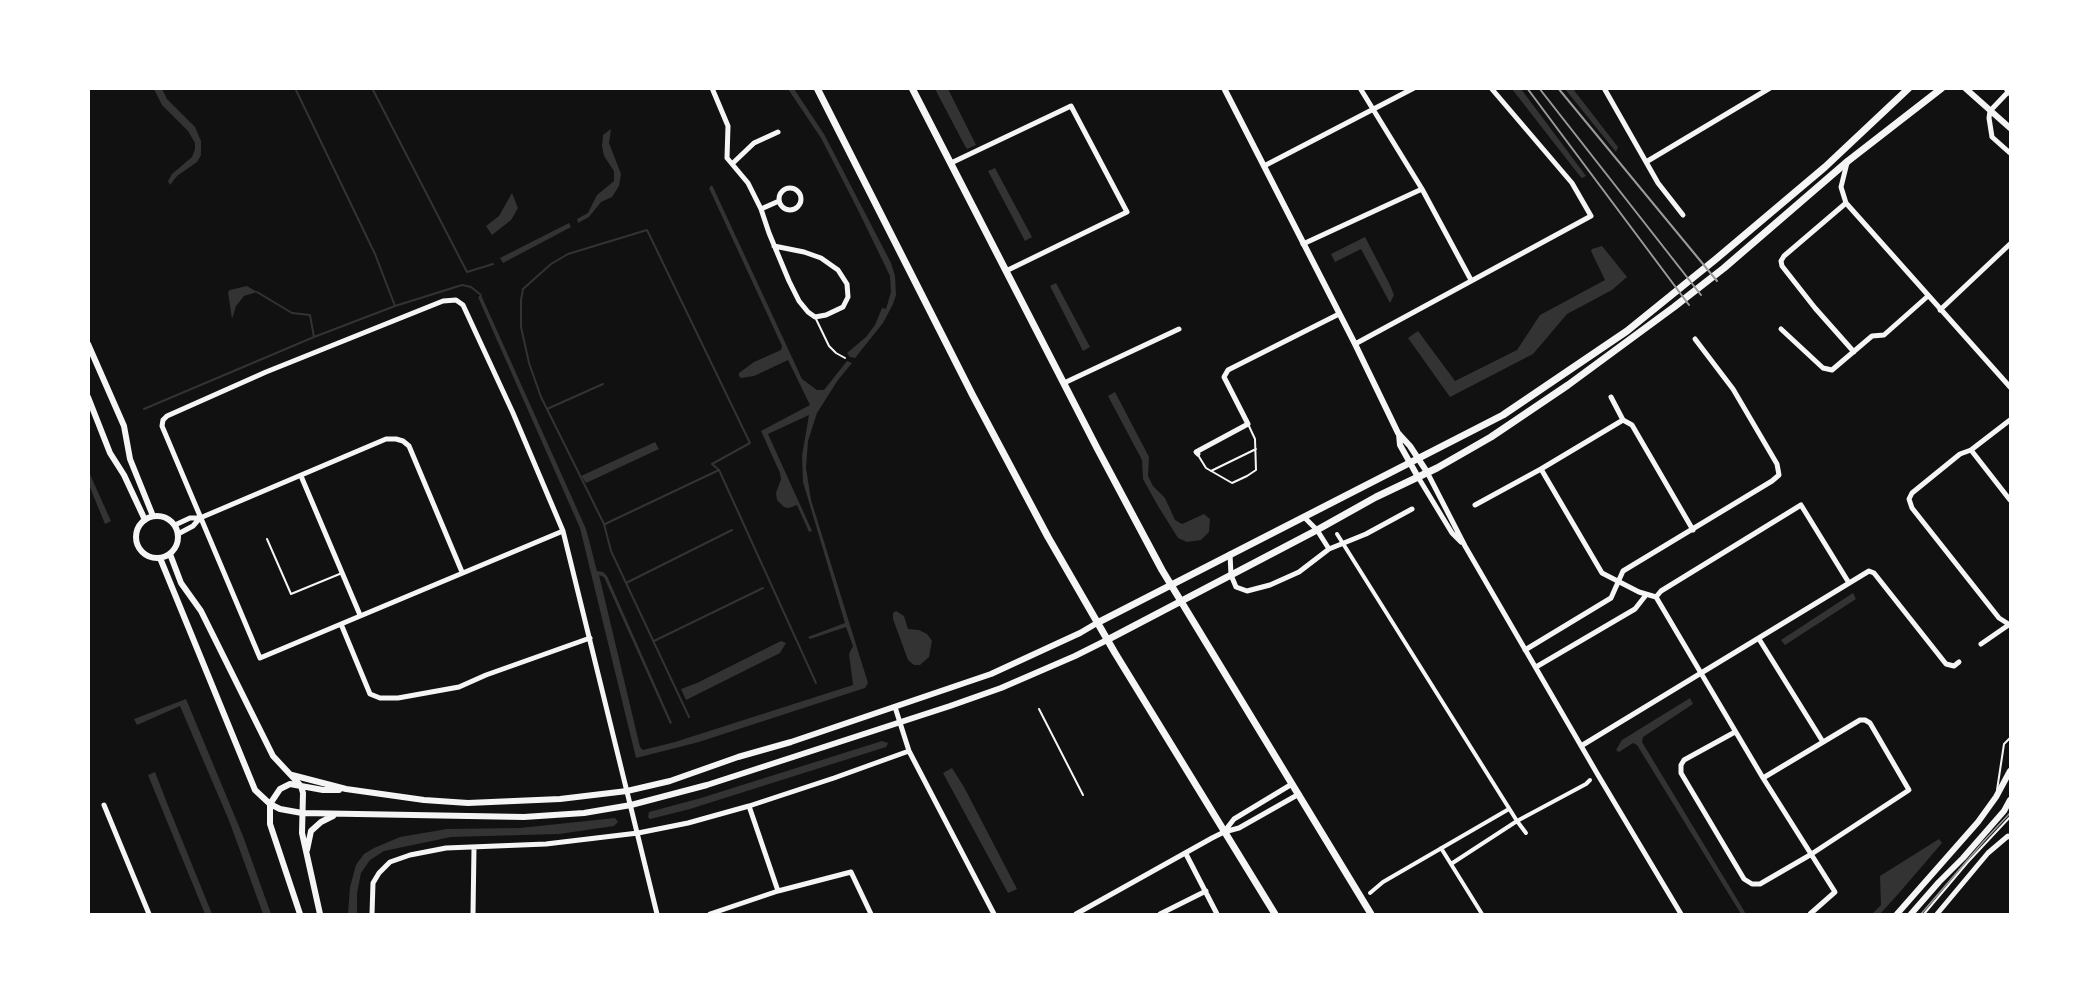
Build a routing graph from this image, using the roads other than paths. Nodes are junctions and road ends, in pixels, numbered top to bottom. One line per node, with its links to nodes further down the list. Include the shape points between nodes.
1 (712, 88): 22 (street, via 728,126 726,153)
2 (817, 88): 93 (main road, via 972,394)
3 (912, 88): 21 (main road)
4 (1224, 88): 23 (street)
5 (1360, 88): 14 (street)
6 (1414, 88): 14 (street)
7 (1491, 88): 33 (street, via 1572,183 1591,216)
8 (1604, 88): 20 (street)
9 (1770, 88): 20 (street)
10 (1909, 88): 56 (main road, via 1825,167 1627,331 1503,415)
11 (1942, 88): 19 (main road)
12 (1965, 88): 15 (street)
13 (2008, 91): 15 (street)
14 (1373, 110): 23 (street); 24 (street)
15 (1990, 111): 16 (street); 18 (street, via 1992,137)
16 (2010, 128)
17 (778, 132): 22 (street, via 754,143)
18 (2010, 153)
19 (1848, 161): 26 (street, via 1841,187); 60 (main road, via 1674,307 1491,437)
20 (1646, 162): 28 (street)
21 (951, 163): 32 (main road); 32 (street, via 1071,106 1127,212)
22 (733, 164): 27 (street)
23 (1264, 166): 29 (street)
24 (1422, 189): 29 (street); 33 (street)
25 (779, 201): 25 (street, via 789,210 799,205 800,198 796,191 786,189); 27 (street)
26 (1846, 203): 34 (street); 43 (street, via 1781,261)
27 (761, 209): 31 (street)
28 (1683, 215)
29 (1303, 244): 36 (street)
30 (2010, 244): 35 (street)
31 (774, 246): 37 (street, via 799,301); 37 (street, via 821,258 838,270 847,284 848,297 843,307)
32 (1006, 271): 45 (main road)
33 (1471, 280): 42 (street)
34 (1928, 296): 35 (street); 43 (street, via 1884,335 1872,336)
35 (1940, 310): 46 (street)
36 (1339, 314): 42 (street); 51 (street, via 1228,370 1224,377)
37 (815, 317): 44 (lane, via 829,346)
38 (1179, 329): 45 (street)
39 (1781, 329): 43 (street, via 1827,370 1834,369)
40 (1695, 339): 72 (street, via 1733,389 1777,464 1779,475)
41 (88, 344): 66 (street, via 124,426 130,459)
42 (1355, 344): 52 (street)
43 (1854, 352)
44 (845, 358)
45 (1064, 383): 88 (main road, via 1143,536)
46 (2010, 387)
47 (88, 397): 69 (street, via 110,453)
48 (1611, 397): 49 (street)
49 (1623, 420): 58 (street); 72 (street, via 1632,425)
50 (2010, 420): 54 (street)
51 (1248, 424): 53 (lane); 55 (street)
52 (1398, 433): 56 (street); 57 (street)
53 (1256, 449): 59 (lane); 59 (lane, via 1256,470 1232,483)
54 (1971, 450): 63 (street); 95 (street, via 1960,454 1910,496 1911,505 1999,618)
55 (1198, 454): 59 (lane)
56 (1418, 459): 57 (main road); 60 (street)
57 (1410, 463): 62 (street); 67 (main road)
58 (1541, 469): 64 (street); 86 (street, via 1602,573)
59 (1211, 471)
60 (1427, 472): 62 (main road); 78 (street)
61 (301, 476): 68 (street); 83 (street, via 386,439 404,441); 84 (street)
62 (1418, 477): 71 (main road); 78 (street, via 1452,533)
63 (2010, 500)
64 (1475, 505)
65 (1412, 509): 77 (street)
66 (153, 516): 69 (street); 70 (street, via 165,517)
67 (1304, 517): 71 (street); 81 (main road)
68 (200, 518): 70 (street); 73 (street, via 162,426 167,416 266,372 443,301 456,300 463,304); 74 (street); 94 (street, via 260,658)
69 (145, 520): 82 (street, via 136,532 138,546 145,554)
70 (174, 525): 74 (street)
71 (1317, 530): 79 (street); 85 (main road)
72 (1693, 530): 86 (street, via 1623,571)
73 (563, 531): 83 (street); 96 (street)
74 (178, 534): 80 (street, via 177,545)
75 (1337, 534): 77 (street)
76 (267, 539): 84 (lane, via 291,594)
77 (1343, 544): 79 (street); 128 (street)
78 (1465, 546): 100 (street)
79 (1329, 549): 85 (street, via 1299,572 1247,591 1236,587)
80 (170, 554): 82 (street); 113 (street, via 181,583 201,611 273,756)
81 (1230, 554): 85 (street); 88 (main road)
82 (160, 558): 124 (street, via 251,782)
83 (462, 572): 92 (street)
84 (342, 573): 92 (street)
85 (1231, 574): 91 (main road)
86 (1618, 582): 89 (street); 100 (street, via 1611,598)
87 (1849, 583): 90 (street, via 1802,505); 97 (street); 101 (street, via 1872,572 1946,664 1954,666)
88 (1173, 585): 91 (main road); 93 (main road)
89 (1646, 594): 90 (street); 102 (street, via 1635,609)
90 (1656, 597): 103 (street)
91 (1182, 601): 98 (main road); 116 (main road)
92 (360, 615): 94 (street)
93 (1097, 623): 98 (main road); 104 (street, via 991,674)
94 (341, 624): 96 (street, via 370,694 380,698 459,687)
95 (2010, 625): 99 (street)
96 (590, 638): 119 (street)
97 (1759, 639): 103 (street); 109 (street)
98 (1107, 640): 106 (street, via 1001,688); 133 (main road)
99 (1981, 644)
100 (1525, 650): 102 (street)
101 (1959, 662)
102 (1536, 667): 110 (street)
103 (1701, 674): 107 (street); 110 (street)
104 (895, 707): 106 (street); 119 (street, via 670,781)
105 (1039, 709): 121 (lane)
106 (899, 724): 111 (street); 126 (street)
107 (1735, 732): 114 (street); 141 (street, via 1684,759 1681,772 1744,879 1760,884)
108 (2010, 738): 122 (lane, via 2004,744)
109 (1823, 742): 114 (street); 141 (street, via 1865,720 1910,790)
110 (1581, 746): 161 (street)
111 (909, 751): 127 (street); 154 (street)
112 (2010, 771): 122 (street)
113 (292, 775): 117 (street); 118 (street)
114 (1764, 778): 141 (street)
115 (1590, 780): 132 (street)
116 (1292, 784): 120 (main road); 133 (street, via 1234,819)
117 (301, 786): 118 (street); 124 (street, via 285,786); 129 (street)
118 (346, 789): 119 (street, via 468,802 551,800)
119 (627, 790): 126 (street)
120 (1299, 794): 133 (street, via 1239,828); 159 (main road)
121 (1083, 795)
122 (1996, 796): 123 (lane); 163 (street)
123 (2009, 803): 164 (street)
124 (270, 804): 129 (street); 147 (street, via 270,824)
125 (104, 805): 146 (street)
126 (631, 805): 130 (street, via 553,816); 134 (street)
127 (749, 806): 134 (street); 143 (street)
128 (1509, 809): 132 (street); 138 (street)
129 (302, 813): 130 (street); 139 (street)
130 (339, 814): 139 (street, via 311,831)
131 (2010, 817): 165 (lane)
132 (1517, 821): 135 (street); 142 (street)
133 (1224, 832): 140 (street); 158 (main road)
134 (638, 833): 137 (street); 151 (street)
135 (1526, 833)
136 (2009, 836): 166 (street, via 1988,854)
137 (474, 848): 149 (street, via 446,848 390,862 373,883); 150 (street)
138 (1441, 848): 142 (street); 145 (street)
139 (307, 851): 148 (street)
140 (1186, 854): 144 (street); 155 (street)
141 (1810, 855): 162 (street, via 1835,892)
142 (1451, 864): 160 (street)
143 (778, 891): 152 (street); 153 (street, via 851,872)
144 (1206, 891): 156 (street); 157 (street)
145 (1370, 893)
146 (149, 915)
147 (300, 915)
148 (320, 915)
149 (372, 915)
150 (473, 915)
151 (657, 915)
152 (710, 915)
153 (871, 915)
154 (994, 915)
155 (1076, 915)
156 (1160, 915)
157 (1217, 915)
158 (1275, 915)
159 (1371, 915)
160 (1482, 915)
161 (1682, 915)
162 (1810, 915)
163 (1896, 915)
164 (1911, 915)
165 (1924, 915)
166 (1937, 915)

